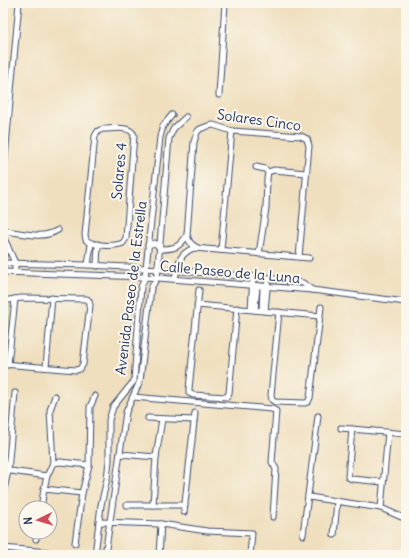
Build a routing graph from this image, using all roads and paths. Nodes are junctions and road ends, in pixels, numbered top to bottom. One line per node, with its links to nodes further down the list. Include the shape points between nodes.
1 (19, 3): 12 (street)
2 (225, 3): 3 (street)
3 (219, 95)
4 (172, 115): 7 (street, Avenida Paseo de la Estrella, via 161,132)
5 (186, 117): 8 (street, Avenida Paseo de la Estrella, via 171,132)
6 (232, 131): 11 (street, Solares Cinco, via 305,137 309,146); 15 (street, Solares Cinco, via 213,125 197,132 194,142); 22 (street)
7 (157, 164): 8 (street); 19 (street, Avenida Paseo de la Estrella)
8 (167, 166): 21 (street, Avenida Paseo de la Estrella)
9 (256, 167): 10 (street)
10 (268, 172): 11 (street, via 274,170); 23 (street)
11 (306, 173): 24 (street, Solares Cinco)
12 (3, 179)
13 (58, 230): 14 (street, via 43,236)
14 (4, 232): 18 (street)
15 (187, 235): 20 (street, via 192,246); 21 (street, Solares Cinco, via 180,246)
16 (90, 244): 17 (street, Solares 4); 17 (street, Solares 4, via 85,235 95,136 103,129 129,129 134,136 126,238 118,245); 29 (street, Solares 4)
17 (98, 244): 30 (street)
18 (7, 245): 26 (street); 28 (street)
19 (148, 245): 21 (street, via 155,243); 31 (street, Avenida Paseo de la Estrella)
20 (199, 248): 22 (street); 33 (street, via 184,254 178,261)
21 (161, 249): 32 (street, Avenida Paseo de la Estrella)
22 (221, 250): 23 (street)
23 (259, 254): 24 (street)
24 (299, 257): 25 (street)
25 (309, 258)
26 (3, 259)
27 (3, 263): 28 (street, Calle Paseo de la Luna)
28 (15, 263): 29 (street, Calle Paseo de la Luna); 35 (street)
29 (88, 265): 30 (street, Calle Paseo de la Luna)
30 (97, 266): 31 (street, Calle Paseo de la Luna)
31 (146, 268): 32 (street, Calle Paseo de la Luna); 36 (street, Avenida Paseo de la Estrella)
32 (158, 269): 33 (street, Calle Paseo de la Luna); 38 (street, Avenida Paseo de la Estrella)
33 (177, 271): 37 (street, Calle Paseo de la Luna); 40 (street)
34 (3, 272): 35 (street, Calle Paseo de la Luna)
35 (15, 272): 36 (street, Calle Paseo de la Luna)
36 (145, 277): 38 (street, Calle Paseo de la Luna); 58 (street, Avenida Paseo de la Estrella, via 141,287)
37 (253, 277): 39 (street, Calle Paseo de la Luna); 41 (street)
38 (157, 278): 40 (street, Calle Paseo de la Luna); 59 (street, Avenida Paseo de la Estrella, via 151,288)
39 (268, 278): 42 (street); 44 (street, Calle Paseo de la Luna, via 303,283)
40 (175, 279): 41 (street, Calle Paseo de la Luna)
41 (255, 286): 42 (street, Calle Paseo de la Luna); 52 (street)
42 (265, 287): 44 (street, Calle Paseo de la Luna); 53 (street)
43 (199, 290): 49 (street)
44 (312, 290): 48 (street, Calle Paseo de la Luna)
45 (52, 298): 46 (street); 57 (street); 57 (street, via 87,299 90,305 83,364 80,369)
46 (15, 299): 47 (street); 56 (street)
47 (3, 301)
48 (406, 302)
49 (197, 304): 51 (street); 51 (street, via 189,389 189,393 193,395 224,397 229,393)
50 (321, 307): 55 (street)
51 (237, 308): 52 (street)
52 (253, 310): 53 (street)
53 (264, 310): 54 (street)
54 (279, 312): 55 (street); 55 (street, via 271,395 275,402 308,402)
55 (320, 316)
56 (6, 365): 57 (street)
57 (46, 367)
58 (134, 381): 59 (street); 93 (street, Avenida Paseo de la Estrella, via 113,407 109,420 109,461)
59 (140, 381): 63 (street, Avenida Paseo de la Estrella)
60 (15, 393): 77 (street)
61 (55, 396): 75 (street, via 50,410)
62 (95, 396): 76 (street, via 90,407)
63 (133, 397): 73 (street, Avenida Paseo de la Estrella, via 126,412); 91 (street, via 276,411 272,462 276,469)
64 (195, 413): 68 (street)
65 (318, 416): 83 (street)
66 (148, 418): 67 (street)
67 (162, 419): 68 (street); 74 (street)
68 (194, 420): 88 (street)
69 (341, 428): 70 (street)
70 (352, 429): 71 (street); 79 (street, via 348,477)
71 (388, 432): 72 (street); 79 (street)
72 (406, 434)
73 (120, 454): 74 (street); 94 (street, Avenida Paseo de la Estrella)
74 (156, 457): 87 (street)
75 (54, 463): 76 (street); 78 (street)
76 (89, 465): 81 (street)
77 (6, 470): 78 (street); 82 (street)
78 (47, 476): 80 (street)
79 (383, 482): 89 (street)
80 (44, 489): 81 (street); 84 (street)
81 (82, 493): 98 (street)
82 (3, 494)
83 (308, 497): 85 (street); 96 (street)
84 (42, 500)
85 (337, 501): 89 (street); 97 (street)
86 (127, 505): 87 (street)
87 (152, 505): 88 (street)
88 (185, 505): 90 (street)
89 (381, 508): 92 (street)
90 (184, 512)
91 (273, 517)
92 (406, 519)
93 (99, 522): 94 (street); 103 (street, Avenida Paseo de la Estrella)
94 (109, 522): 95 (street); 104 (street, Avenida Paseo de la Estrella)
95 (161, 524): 105 (street); 106 (street, via 207,531 252,533)
96 (303, 535)
97 (334, 536)
98 (75, 543)
99 (3, 548): 100 (street)
100 (16, 549): 101 (street); 102 (street, via 48,552)
101 (16, 555)
102 (52, 555)
103 (95, 555)
104 (106, 555)
105 (159, 555)
106 (250, 555)

